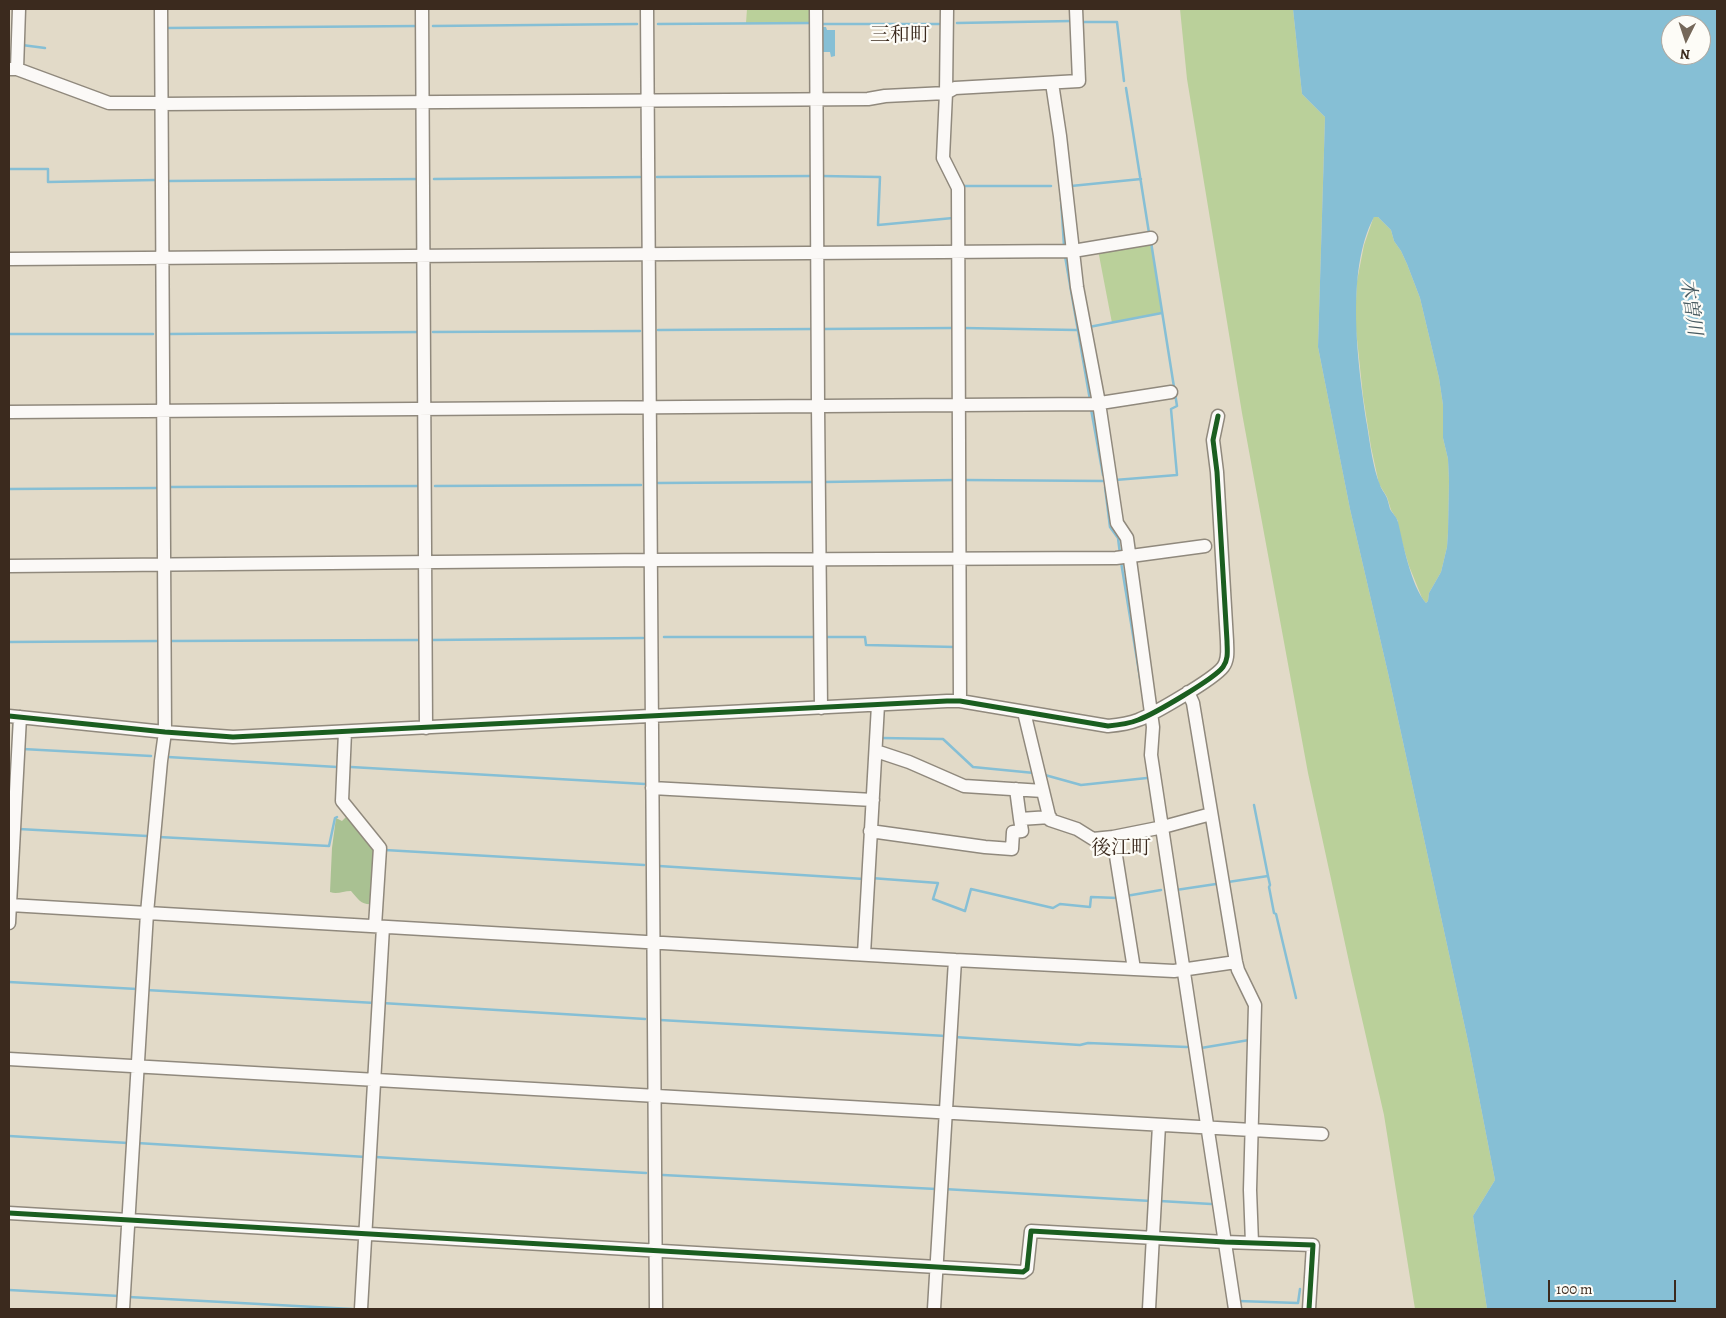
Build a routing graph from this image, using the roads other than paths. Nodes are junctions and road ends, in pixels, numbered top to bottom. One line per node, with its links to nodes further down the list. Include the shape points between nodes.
1 (19, 9): 8 (street)
2 (160, 9): 14 (street)
3 (422, 9): 13 (street)
4 (647, 9): 11 (street)
5 (816, 9): 12 (street)
6 (947, 9): 10 (street)
7 (1076, 9): 9 (street, via 1079,81)
8 (13, 69): 14 (street, via 109,104)
9 (1052, 83): 10 (street, via 955,88); 17 (street)
10 (946, 92): 12 (street, via 868,100); 16 (street, via 943,158 958,188)
11 (648, 101): 12 (street); 13 (street); 19 (street)
12 (817, 101): 18 (street)
13 (423, 103): 14 (street); 20 (street)
14 (161, 104): 21 (street)
15 (1151, 238): 17 (street)
16 (958, 252): 17 (street); 18 (street); 25 (street)
17 (1073, 252): 24 (street)
18 (818, 253): 19 (street); 26 (street)
19 (649, 254): 20 (street); 27 (street)
20 (424, 256): 21 (street); 28 (street)
21 (162, 258): 22 (street); 29 (street)
22 (9, 259)
23 (1171, 392): 24 (street)
24 (1099, 403): 25 (street); 33 (street, via 1117,523 1127,538)
25 (958, 404): 26 (street); 35 (street)
26 (818, 406): 27 (street); 34 (street)
27 (650, 408): 28 (street); 36 (street)
28 (428, 409): 29 (street); 37 (street)
29 (163, 410): 30 (street); 38 (street)
30 (9, 412)
31 (1218, 416): 40 (street, via 1213,440 1227,655 1222,669)
32 (1205, 546): 33 (street)
33 (1125, 557): 35 (street); 45 (street)
34 (820, 559): 35 (street); 36 (street); 43 (street)
35 (959, 559): 41 (street)
36 (651, 560): 37 (street); 46 (street)
37 (426, 562): 38 (street); 48 (street)
38 (164, 565): 39 (street); 49 (street)
39 (9, 566)
40 (1188, 692): 45 (street); 57 (street, via 1193,703)
41 (960, 701): 42 (street); 44 (street)
42 (878, 705): 43 (street); 51 (street)
43 (821, 708): 46 (street)
44 (1024, 712): 45 (street, via 1108,726 1124,725); 54 (street)
45 (1152, 713): 61 (street, via 1151,755)
46 (653, 715): 48 (street); 52 (street)
47 (14, 717): 49 (street); 64 (street)
48 (426, 728): 50 (street)
49 (165, 732): 50 (street, via 233,737); 65 (street)
50 (345, 732): 56 (street)
51 (876, 751): 53 (street, via 964,786); 55 (street)
52 (652, 788): 55 (street); 68 (street)
53 (1016, 789): 54 (street); 60 (street)
54 (1043, 791): 59 (street)
55 (873, 800): 62 (street)
56 (342, 801): 58 (street); 67 (street, via 380,848)
57 (1211, 814): 61 (street); 71 (street)
58 (341, 817)
59 (1050, 817): 60 (street); 63 (street, via 1050,820 1077,829 1093,839)
60 (1020, 820): 62 (street, via 1022,831 1013,832 1012,849)
61 (1162, 827): 63 (street); 73 (street)
62 (870, 830): 69 (street)
63 (1113, 837): 72 (street)
64 (10, 906): 65 (street); 66 (street)
65 (146, 913): 67 (street); 75 (street)
66 (9, 924)
67 (379, 926): 68 (street); 76 (street)
68 (653, 943): 69 (street); 77 (street)
69 (864, 954): 70 (street)
70 (955, 960): 72 (street); 78 (street)
71 (1236, 962): 73 (street); 81 (street, via 1255,1005)
72 (1134, 969): 73 (street)
73 (1185, 970): 80 (street)
74 (9, 1059): 75 (street)
75 (137, 1066): 76 (street); 84 (street)
76 (374, 1080): 77 (street); 85 (street)
77 (653, 1095): 78 (street); 89 (street)
78 (945, 1112): 79 (street); 90 (street)
79 (1159, 1124): 80 (street); 86 (street)
80 (1208, 1128): 81 (street); 87 (street)
81 (1252, 1130): 82 (street); 88 (street)
82 (1322, 1134)
83 (9, 1213): 84 (street)
84 (128, 1220): 85 (street); 91 (street)
85 (366, 1234): 89 (street); 92 (street)
86 (1154, 1238): 87 (street); 90 (street, via 1030,1231 1027,1269 1023,1272); 95 (street)
87 (1225, 1242): 88 (street); 96 (street)
88 (1252, 1242): 97 (street, via 1313,1245)
89 (655, 1250): 90 (street); 93 (street)
90 (936, 1266): 94 (street)
91 (123, 1309)
92 (361, 1309)
93 (656, 1309)
94 (934, 1309)
95 (1149, 1309)
96 (1235, 1309)
97 (1309, 1309)

